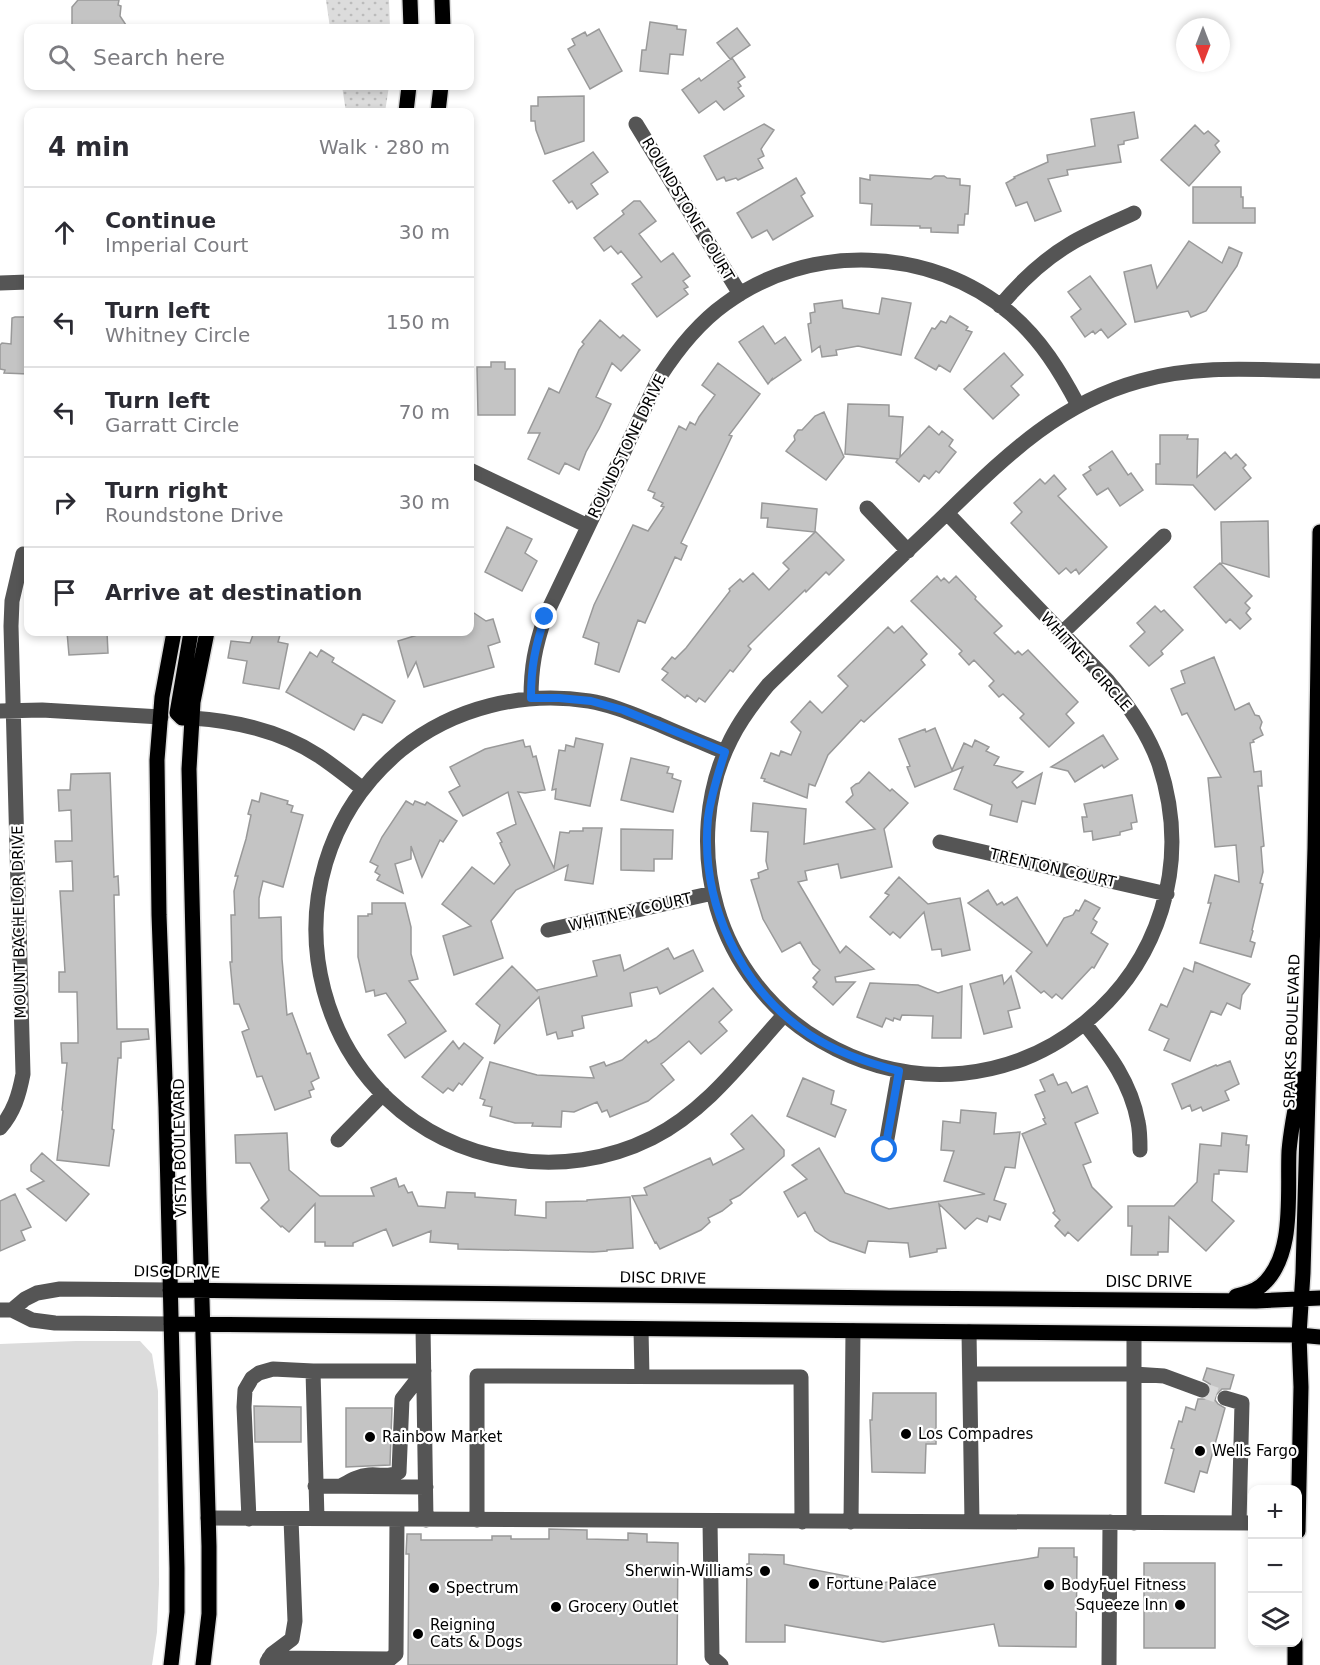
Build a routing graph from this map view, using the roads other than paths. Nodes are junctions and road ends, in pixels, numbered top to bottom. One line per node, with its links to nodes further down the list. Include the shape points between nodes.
1 (410, 0): 3 (main road)
2 (442, 0): 4 (main road)
3 (411, 24)
4 (443, 24)
5 (409, 90): 7 (main road)
6 (441, 90): 8 (main road)
7 (406, 108)
8 (438, 108)
9 (636, 124): 13 (street, ROUNDSTONE COURT)
10 (1134, 213): 14 (street, via 1071,243 1042,262)
11 (24, 282): 12 (street)
12 (0, 283)
13 (740, 294): 14 (street, ROUNDSTONE DRIVE, via 790,271 820,263 885,261 944,275); 20 (street, ROUNDSTONE DRIVE, via 700,325 658,378)
14 (1000, 306): 16 (street, ROUNDSTONE DRIVE, via 1036,339 1057,366)
15 (1320, 371): 16 (street, WHITNEY CIRCLE, via 1212,369 1176,373 1102,393)
16 (1078, 405): 19 (street, WHITNEY CIRCLE, via 1016,448)
17 (474, 472): 20 (street)
18 (867, 508): 23 (street)
19 (947, 513): 23 (street, WHITNEY CIRCLE); 25 (street, WHITNEY CIRCLE)
20 (588, 526): 29 (street, ROUNDSTONE DRIVE, via 536,643)
21 (1320, 532): 41 (main road, SPARKS BOULEVARD)
22 (1164, 536): 25 (street)
23 (908, 551): 33 (street, WHITNEY CIRCLE, via 768,685 749,709)
24 (23, 554): 30 (street, MOUNT BACHELOR DRIVE, via 12,601)
25 (1062, 633): 37 (street, WHITNEY CIRCLE, via 1125,702 1158,762 1172,826)
26 (173, 636): 31 (main road, VISTA BOULEVARD)
27 (190, 636): 32 (main road, via 177,713 182,718)
28 (206, 636): 32 (main road, VISTA BOULEVARD)
29 (531, 698): 33 (street, via 591,701); 34 (street, via 469,711 441,723 387,762)
30 (7, 711): 31 (street); 44 (street, MOUNT BACHELOR DRIVE, via 22,1074 13,1110)
31 (160, 717): 48 (main road, VISTA BOULEVARD, via 158,856)
32 (192, 718): 34 (street, via 261,728 318,755); 49 (main road, VISTA BOULEVARD, via 189,780)
33 (725, 752): 36 (street, WHITNEY CIRCLE, via 708,818 707,853)
34 (363, 789): 43 (street, via 345,817 323,871 316,951 333,1018 347,1047)
35 (940, 842): 37 (street, TRENTON COURT)
36 (713, 893): 38 (street, WHITNEY COURT); 39 (street, WHITNEY CIRCLE, via 736,955 754,983)
37 (1167, 894): 40 (street, WHITNEY CIRCLE, via 1145,951 1128,979)
38 (548, 930)
39 (784, 1015): 42 (street, WHITNEY CIRCLE, via 835,1050); 43 (street, via 721,1086 682,1120 622,1151 590,1159 527,1162 485,1154 436,1134)
40 (1084, 1024): 42 (street, WHITNEY CIRCLE, via 1052,1046 992,1069 960,1074); 47 (street, via 1122,1075 1132,1098)
41 (1310, 1031): 50 (main road, SPARKS BOULEVARD); 52 (main road, via 1290,1140 1284,1249 1262,1285)
42 (899, 1071): 46 (street)
43 (383, 1094): 45 (street)
44 (0, 1128)
45 (338, 1140)
46 (885, 1150)
47 (1140, 1150)
48 (170, 1290): 49 (main road, DISC DRIVE); 53 (street, DISC DRIVE, via 60,1289 37,1293); 54 (main road, VISTA BOULEVARD)
49 (201, 1291): 52 (main road, DISC DRIVE); 55 (main road, VISTA BOULEVARD)
50 (1301, 1298): 51 (main road, DISC DRIVE); 52 (main road, DISC DRIVE); 61 (main road, SPARKS BOULEVARD)
51 (1320, 1298)
52 (1220, 1300)
53 (6, 1310): 54 (street, DISC DRIVE, via 55,1323)
54 (171, 1324): 55 (main road, DISC DRIVE); 90 (main road, VISTA BOULEVARD, via 177,1568)
55 (202, 1324): 56 (main road, DISC DRIVE); 74 (main road, VISTA BOULEVARD)
56 (423, 1326): 57 (main road, DISC DRIVE); 64 (street)
57 (641, 1329): 58 (main road, DISC DRIVE); 67 (street)
58 (853, 1331): 59 (main road, DISC DRIVE); 83 (street)
59 (969, 1332): 60 (main road, DISC DRIVE); 65 (street)
60 (1134, 1334): 61 (main road, DISC DRIVE); 66 (street)
61 (1299, 1335): 62 (main road, DISC DRIVE); 70 (main road, SPARKS BOULEVARD)
62 (1320, 1337)
63 (313, 1371): 64 (street); 71 (street); 75 (street, via 266,1371 252,1378 245,1390)
64 (424, 1371): 72 (street, via 402,1399 399,1472 393,1476 368,1475); 73 (street)
65 (970, 1374): 66 (street); 84 (street)
66 (1134, 1374): 68 (street, via 1164,1376); 86 (street)
67 (642, 1377): 80 (street, via 477,1376); 82 (street, via 801,1377)
68 (1202, 1390)
69 (1225, 1398): 87 (street, via 1242,1403)
70 (1299, 1485)
71 (315, 1486): 72 (street); 77 (street)
72 (341, 1486): 73 (street)
73 (426, 1487): 79 (street)
74 (208, 1518): 75 (street); 91 (main road, VISTA BOULEVARD, via 208,1614)
75 (249, 1519): 76 (street)
76 (291, 1519): 77 (street); 89 (street, via 295,1621 292,1639)
77 (317, 1519): 78 (street)
78 (398, 1520): 79 (street); 89 (street, via 396,1654 390,1659)
79 (426, 1520): 80 (street)
80 (477, 1520): 81 (street)
81 (710, 1521): 82 (street); 92 (street, via 712,1657)
82 (802, 1522): 83 (street)
83 (851, 1522): 84 (street)
84 (972, 1522): 85 (street)
85 (1110, 1522): 86 (street); 93 (street)
86 (1134, 1523): 87 (street)
87 (1246, 1523)
88 (1295, 1647): 94 (main road)
89 (267, 1662)
90 (171, 1665)
91 (203, 1665)
92 (721, 1665)
93 (1109, 1665)
94 (1295, 1665)

